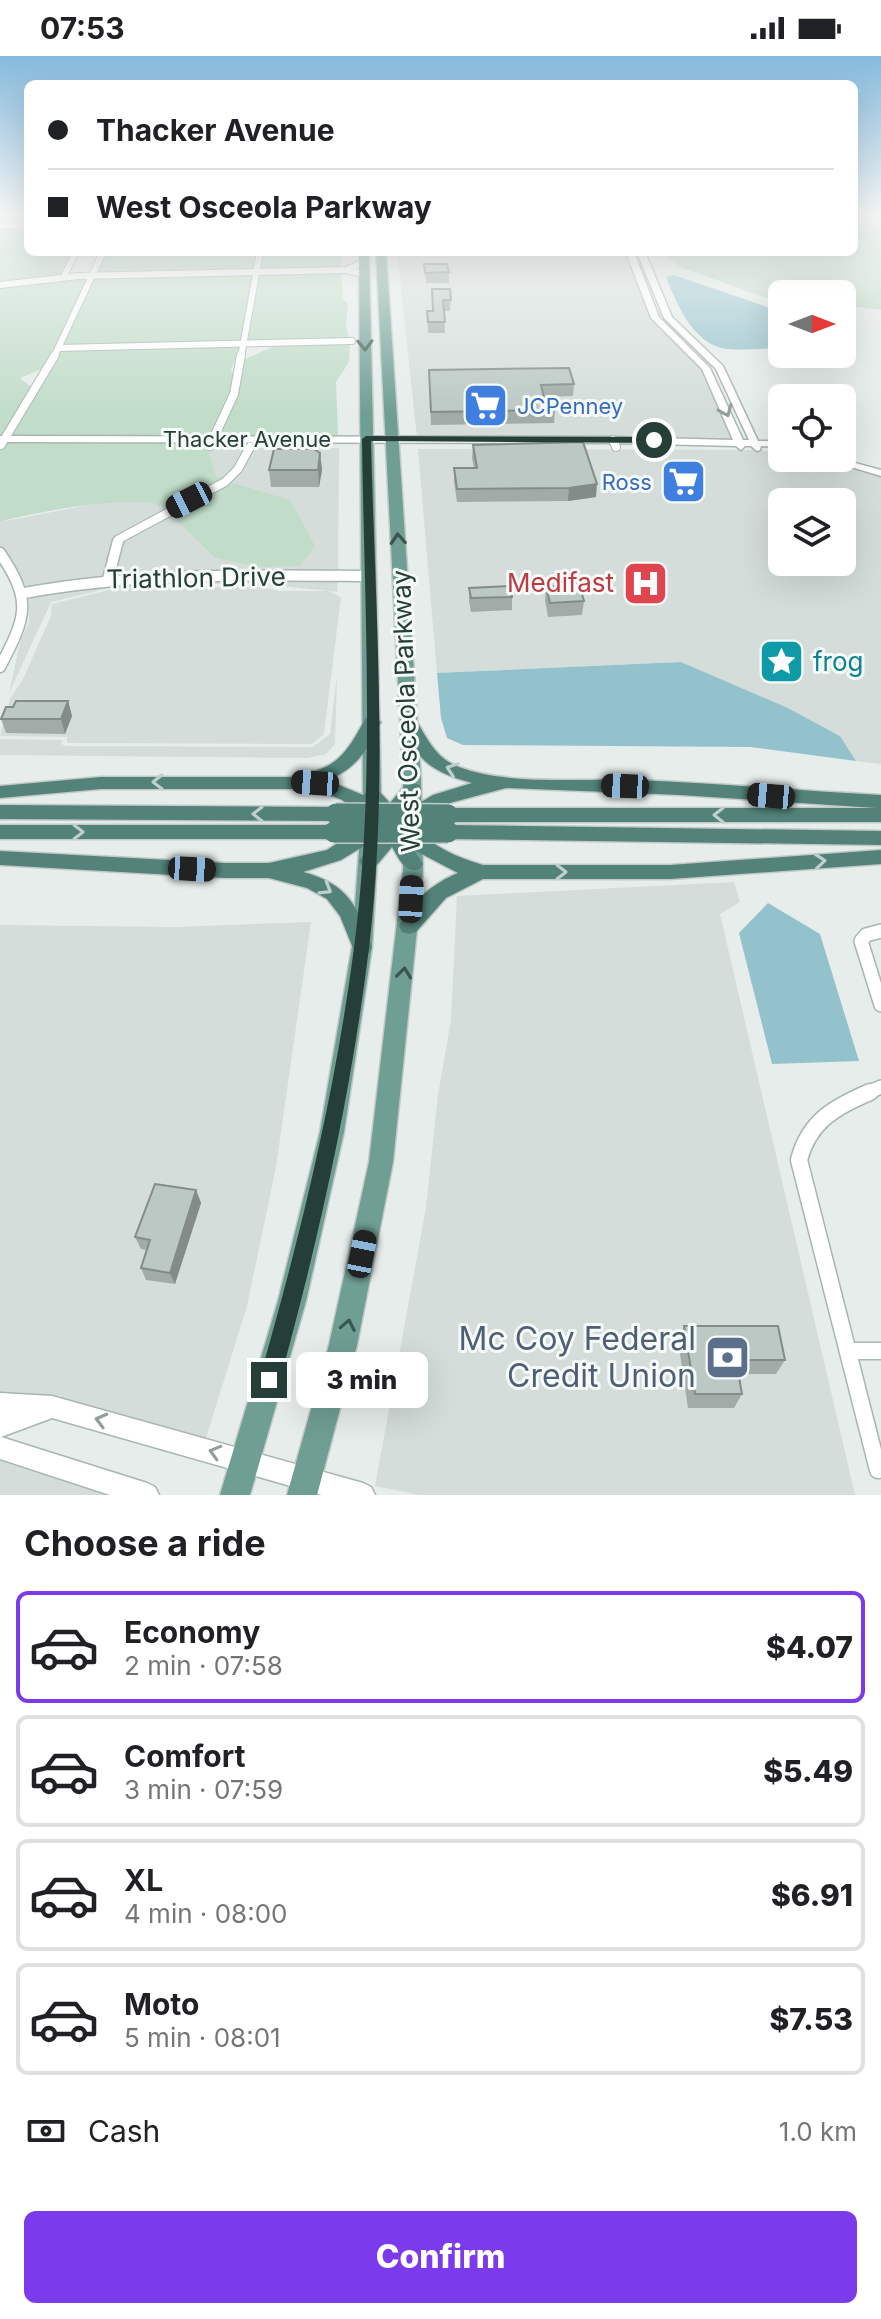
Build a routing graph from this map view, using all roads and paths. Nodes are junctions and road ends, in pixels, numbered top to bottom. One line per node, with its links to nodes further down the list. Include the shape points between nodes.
1 (34, 280): 8 (street)
2 (90, 280): 13 (street)
3 (255, 280): 12 (street)
4 (364, 280): 18 (main road, West Osceola Parkway, one-way to 18)
5 (383, 280): 19 (main road, West Osceola Parkway)
6 (640, 280): 9 (street)
7 (652, 280): 10 (street)
8 (0, 285)
9 (652, 311): 10 (street); 14 (street)
10 (665, 311): 15 (street)
11 (352, 341): 12 (street)
12 (243, 343): 13 (street); 17 (street, via 234,394)
13 (58, 348): 16 (street)
14 (706, 368): 15 (street); 20 (street, one-way to 20)
15 (720, 368): 21 (street)
16 (2, 442): 17 (street, Thacker Avenue)
17 (212, 442): 18 (street, Thacker Avenue); 23 (street, Thacker Avenue)
18 (366, 443): 19 (street, Thacker Avenue); 23 (street, Thacker Avenue); 29 (main road, West Osceola Parkway)
19 (393, 443): 20 (street, Thacker Avenue); 34 (main road, West Osceola Parkway, one-way to 19)
20 (740, 444): 21 (street, Thacker Avenue)
21 (756, 445): 22 (street, Thacker Avenue); 24 (street, Thacker Avenue)
22 (768, 445)
23 (250, 447): 30 (street, via 225,482 119,539)
24 (768, 447)
25 (856, 460): 27 (street)
26 (856, 464): 27 (street)
27 (876, 468)
28 (0, 553): 31 (street)
29 (369, 576): 30 (street, Triathlon Drive); 33 (main road, West Osceola Parkway)
30 (108, 579): 31 (street, Triathlon Drive)
31 (24, 593): 32 (street, via 24,622)
32 (0, 667)
33 (372, 722): 35 (highway, via 361,747 344,766); 42 (main road, West Osceola Parkway)
34 (409, 722): 36 (highway, one-way to 34, via 441,766 420,747); 37 (main road, West Osceola Parkway)
35 (292, 781): 38 (highway, one-way to 38, via 101,783); 42 (highway, via 330,787)
36 (518, 781): 39 (highway); 42 (highway, via 453,793)
37 (412, 789): 42 (highway)
38 (0, 792)
39 (881, 802)
40 (0, 812): 43 (highway, one-way to 40)
41 (881, 815): 44 (highway, one-way to 44)
42 (386, 818): 47 (highway); 50 (highway); 51 (highway, via 326,858); 55 (main road, West Osceola Parkway, via 369,861)
43 (335, 823): 44 (highway, bridge); 45 (highway, one-way to 43)
44 (448, 824): 46 (highway)
45 (0, 832)
46 (881, 838)
47 (412, 841): 50 (main road, West Osceola Parkway); 52 (highway, via 457,866)
48 (881, 857): 52 (highway, one-way to 48, via 697,871)
49 (0, 858): 51 (highway)
50 (413, 864): 53 (main road, West Osceola Parkway)
51 (258, 870): 55 (highway, one-way to 55, via 305,879 334,892 350,913)
52 (483, 872): 53 (highway, via 448,884)
53 (409, 926): 66 (main road, West Osceola Parkway, one-way to 53, via 343,1345 381,1162)
54 (881, 931): 56 (street, via 861,941)
55 (362, 947): 64 (main road, West Osceola Parkway, via 332,1132 292,1301)
56 (881, 1005)
57 (881, 1087): 58 (street, via 824,1113 809,1128 799,1160)
58 (848, 1351): 59 (street); 65 (street)
59 (881, 1351)
60 (0, 1404): 61 (street)
61 (52, 1407): 62 (street); 64 (street, one-way to 61)
62 (0, 1426)
63 (0, 1448): 67 (street)
64 (246, 1461): 66 (street); 68 (main road, West Osceola Parkway)
65 (878, 1470)
66 (304, 1488): 69 (street)
67 (147, 1495)
68 (235, 1495)
69 (363, 1495)

